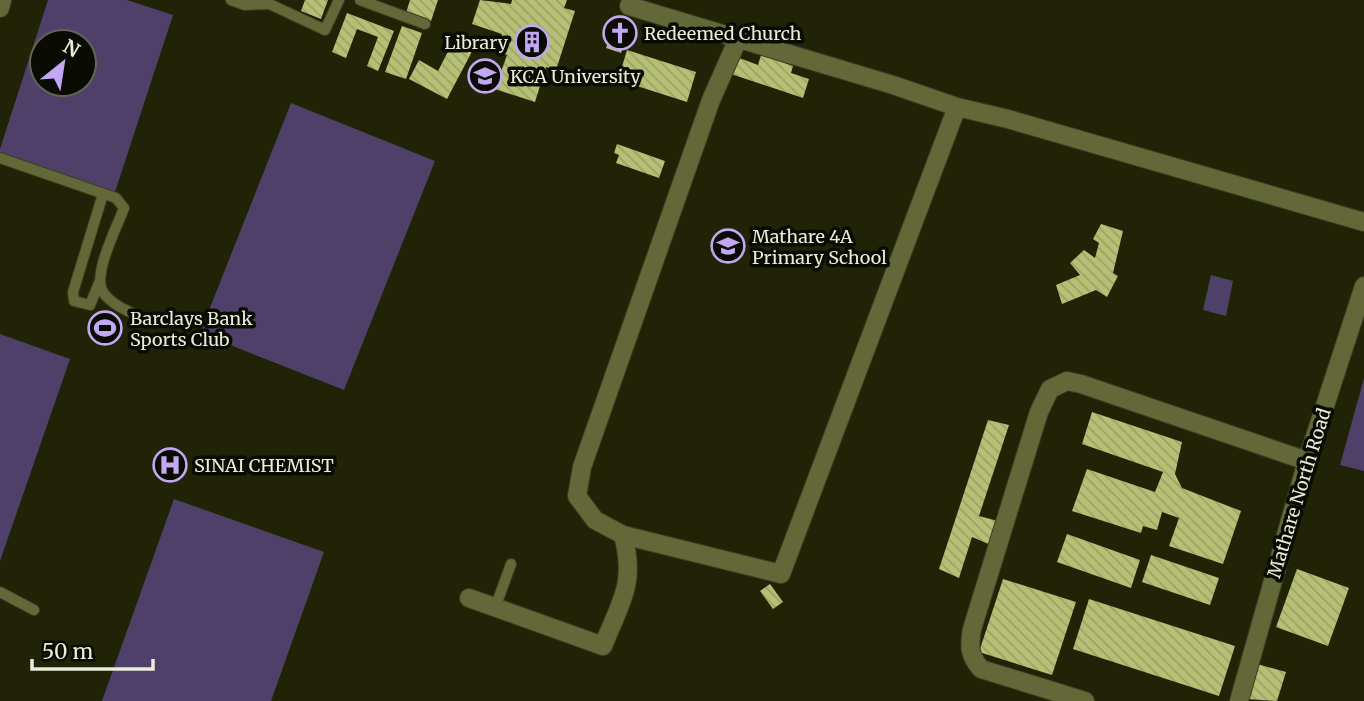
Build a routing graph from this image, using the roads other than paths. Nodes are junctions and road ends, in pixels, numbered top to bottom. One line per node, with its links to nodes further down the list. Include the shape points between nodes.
1 (2, 0): 8 (street)
2 (231, 0): 6 (lane, via 245,5)
3 (261, 0): 6 (lane)
4 (339, 0): 6 (lane, via 325,30)
5 (360, 0): 9 (lane)
6 (272, 4)
7 (629, 6): 10 (street)
8 (0, 8)
9 (425, 24)
10 (738, 39): 11 (street); 19 (street, via 707,112 582,467 578,496 595,520)
11 (957, 107): 14 (street); 19 (street, via 781,574)
12 (0, 158): 13 (lane)
13 (103, 194): 15 (lane, via 116,198 124,208); 15 (lane, via 74,301 90,305)
14 (1364, 222)
15 (99, 282): 17 (lane, via 109,299)
16 (1364, 286): 18 (street, Mathare North Road)
17 (145, 319)
18 (1307, 461): 25 (street, via 1081,384 1068,381 1050,389 969,646 971,658 981,669); 26 (street, Mathare North Road)
19 (623, 534): 23 (street, via 629,580 603,646)
20 (511, 564): 23 (lane)
21 (0, 592): 24 (lane)
22 (469, 598): 23 (street)
23 (495, 608)
24 (34, 610)
25 (1085, 701)
26 (1239, 701)

